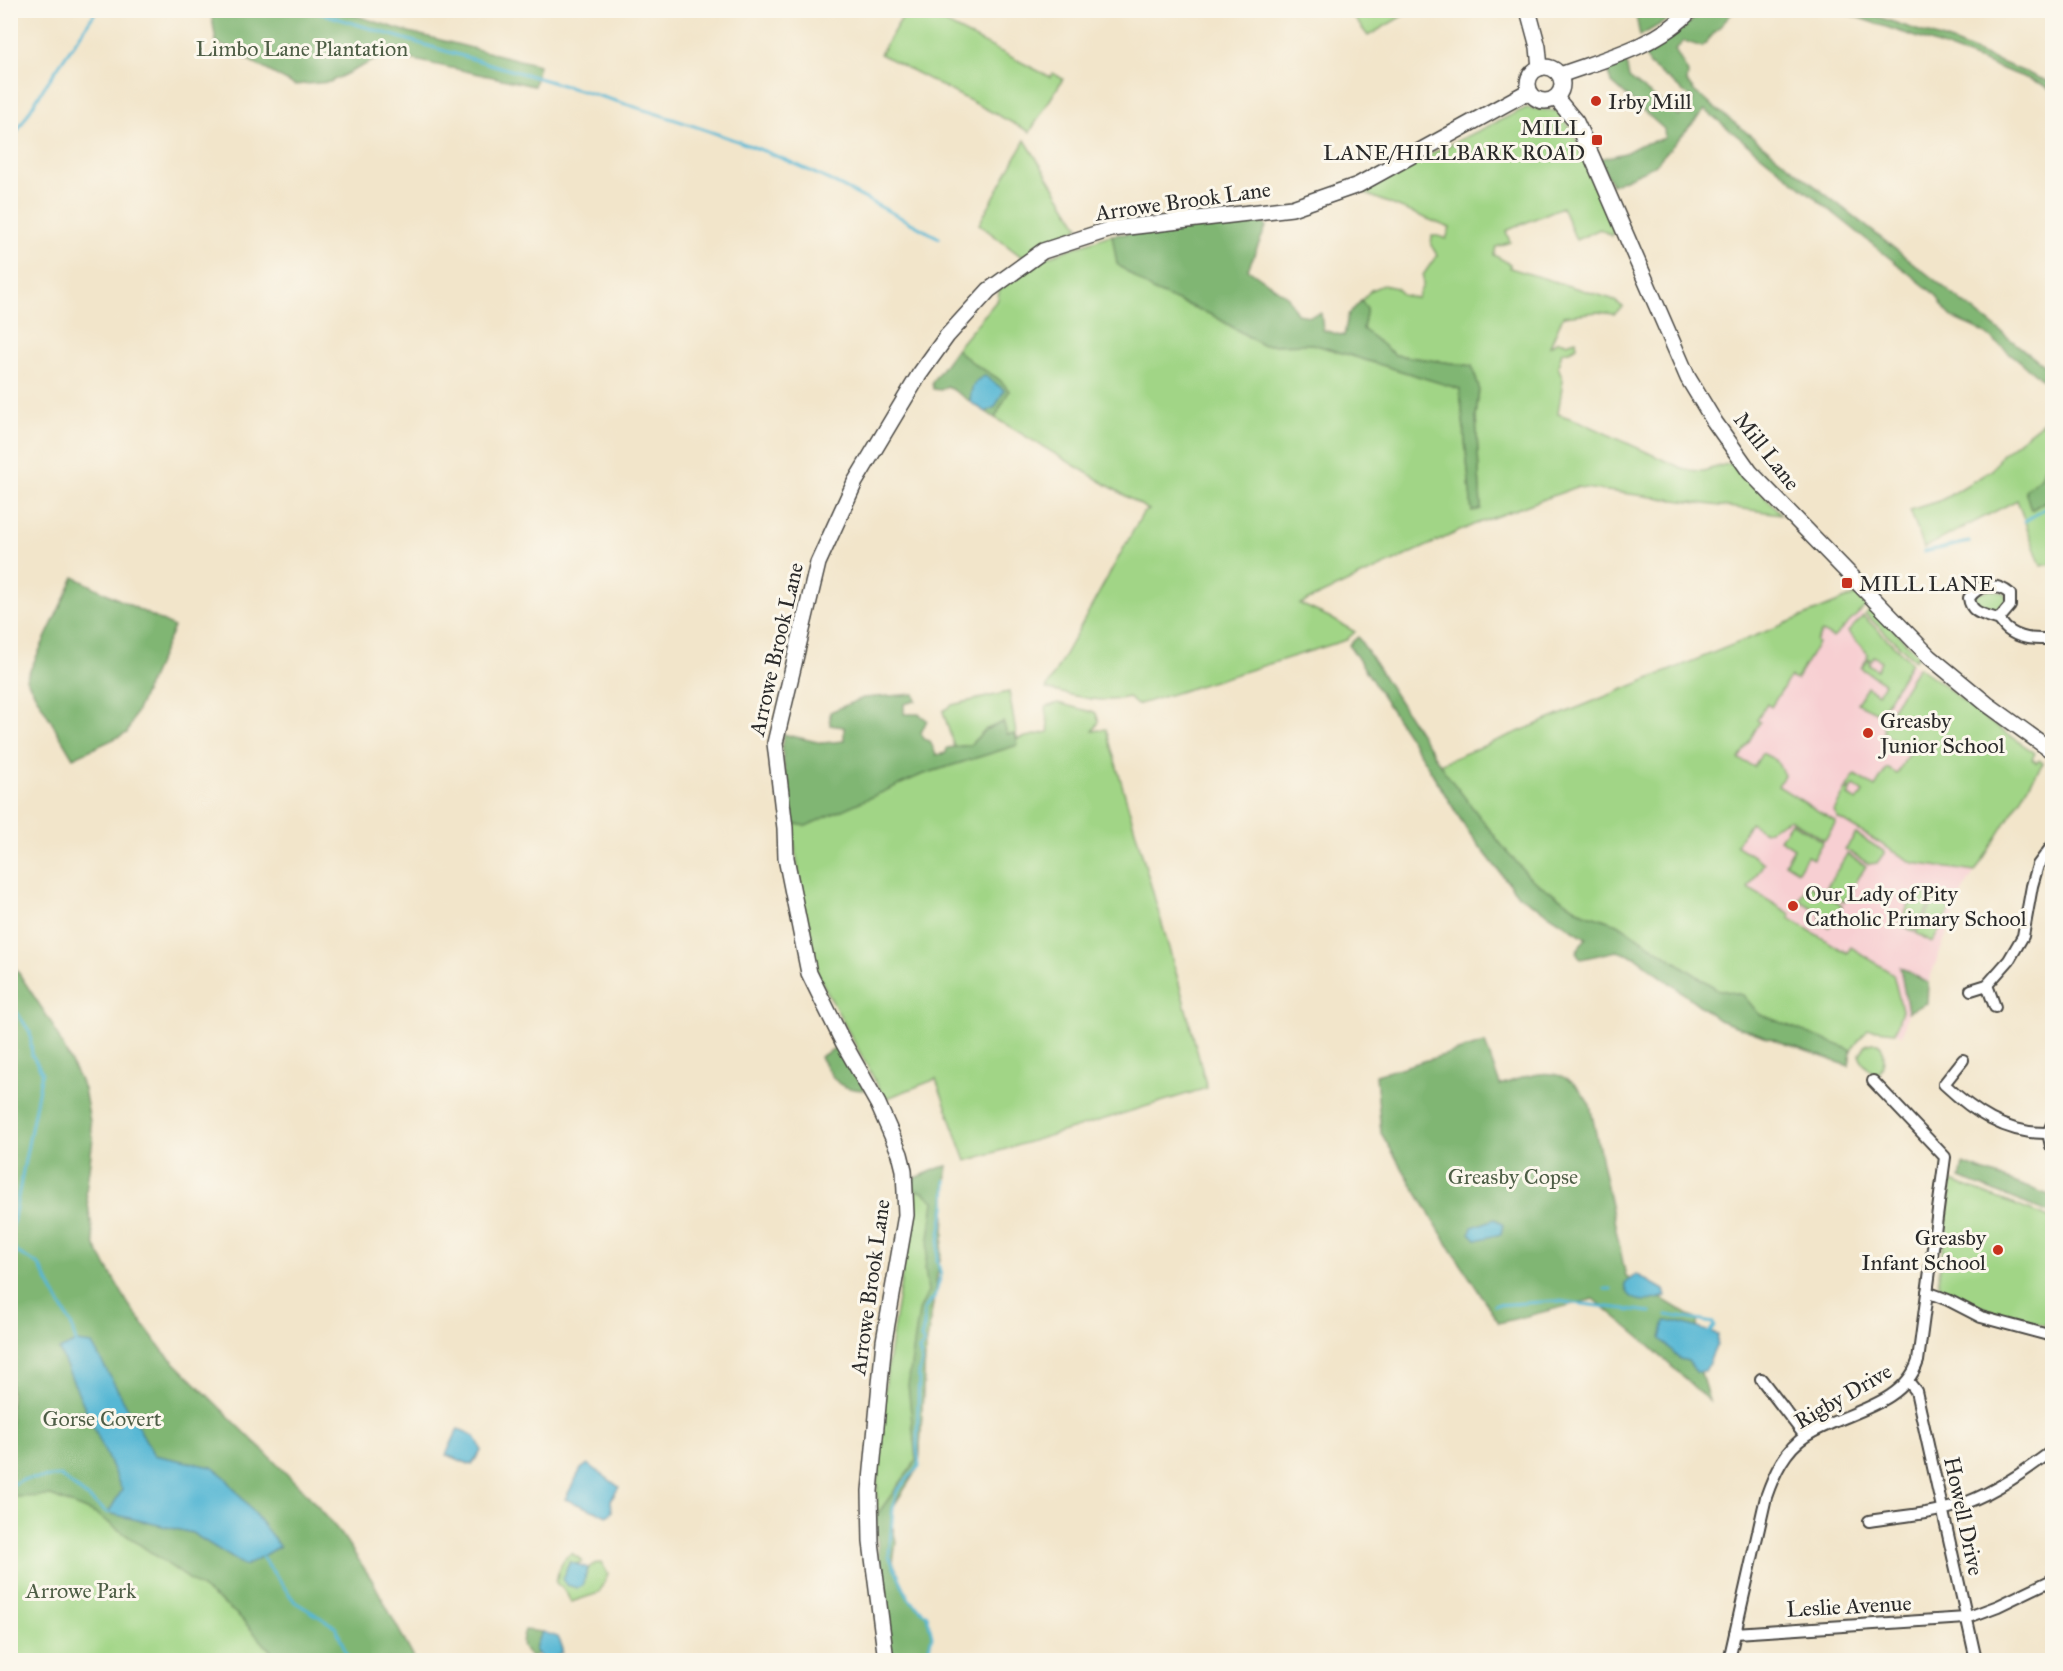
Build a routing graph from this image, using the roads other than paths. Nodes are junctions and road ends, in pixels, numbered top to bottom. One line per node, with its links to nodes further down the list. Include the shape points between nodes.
1 (1528, 10): 3 (street)
2 (1690, 10): 4 (street, via 1654,38)
3 (1540, 68): 4 (street, via 1550,67); 5 (street, via 1528,80)
4 (1560, 75): 6 (street, via 1562,88)
5 (1529, 91): 6 (street, via 1541,101); 29 (street, Arrowe Brook Lane, via 1358,185 1292,208 1111,229 1043,252 989,290 947,336 855,482 818,563 775,743 786,858 809,973 878,1104 904,1170 906,1215 884,1341 870,1491 871,1542)
6 (1556, 98): 9 (street, Mill Lane, via 1576,122 1688,378 1750,472 1930,657)
7 (1999, 619): 8 (street, via 2018,636)
8 (2052, 639)
9 (2052, 751)
10 (2052, 846): 11 (street, via 2038,865 2023,936)
11 (1987, 985): 12 (street); 13 (street)
12 (1971, 990)
13 (1995, 1007)
14 (1963, 1060): 16 (street, via 1944,1084 1971,1108 2014,1129)
15 (1873, 1081): 18 (street, Rigby Drive, via 1946,1157)
16 (2050, 1128): 17 (street)
17 (2051, 1146)
18 (1927, 1292): 19 (street, via 1981,1317); 21 (street, Rigby Drive, via 1918,1361)
19 (2052, 1336)
20 (1761, 1379): 22 (street)
21 (1908, 1381): 22 (street, Rigby Drive, via 1890,1396); 24 (street, Howell Drive, via 1916,1391)
22 (1805, 1436): 28 (street, Rigby Drive, via 1783,1459 1772,1478)
23 (2052, 1451): 24 (street, via 2016,1477 1965,1503)
24 (1943, 1509): 25 (street); 27 (street, Howell Drive)
25 (1869, 1521)
26 (2052, 1580): 27 (street, Leslie Avenue)
27 (1966, 1618): 28 (street, Leslie Avenue); 31 (street, Howell Drive)
28 (1735, 1633): 30 (street, Rigby Drive)
29 (886, 1660)
30 (1729, 1660)
31 (1976, 1660)

